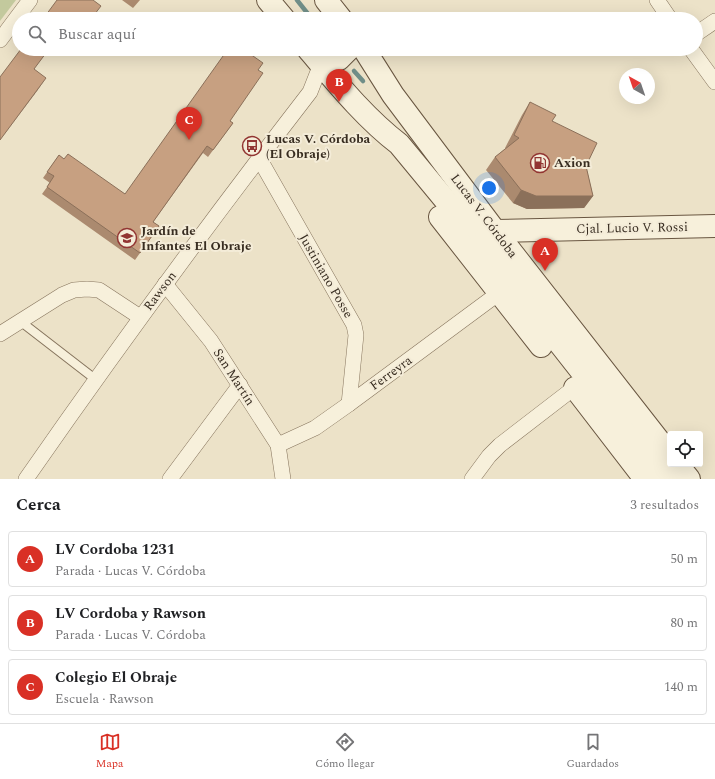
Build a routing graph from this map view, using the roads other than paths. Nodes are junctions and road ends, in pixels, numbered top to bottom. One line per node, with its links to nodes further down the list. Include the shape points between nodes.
1 (30, 0): 4 (street)
2 (326, 0): 5 (street)
3 (657, 0): 6 (street)
4 (21, 12)
5 (335, 12)
6 (665, 12)
7 (715, 20): 9 (street)
8 (12, 24): 10 (street)
9 (703, 29)
10 (0, 40)
11 (314, 56): 12 (street, via 339,59); 16 (street, Lucas V. Córdoba); 17 (street, Rawson, via 310,92)
12 (342, 56)
13 (368, 56): 19 (street, Lucas V. Córdoba)
14 (696, 56): 15 (street)
15 (715, 82)
16 (383, 132): 19 (street, Lucas V. Córdoba, via 399,144); 21 (street, Lucas V. Córdoba, via 389,152)
17 (259, 158): 20 (street, Rawson); 28 (street, Justiniano Posse, via 354,325 356,335)
18 (715, 226): 19 (street, Cjal. Lucio V. Rossi)
19 (487, 237): 30 (street, Lucas V. Córdoba); 37 (street, Lucas V. Córdoba)
20 (165, 284): 22 (street, Rawson); 26 (street, San Martín, via 211,341)
21 (499, 293): 27 (street, Lucas V. Córdoba); 28 (street, Ferreyra)
22 (140, 317): 23 (street, via 99,290 87,289 74,290 62,295); 25 (street, Rawson)
23 (20, 321): 24 (street); 25 (lane)
24 (0, 334)
25 (95, 378): 32 (street, Rawson)
26 (240, 385): 29 (street, San Martín); 33 (street)
27 (574, 388): 35 (street, via 500,445); 36 (street, Lucas V. Córdoba)
28 (348, 404): 29 (street, Ferreyra, via 315,428)
29 (278, 445): 34 (street, San Martín)
30 (667, 451)
31 (679, 467): 38 (street)
32 (26, 479)
33 (170, 479)
34 (283, 479)
35 (472, 479)
36 (645, 479)
37 (666, 479)
38 (689, 479)

